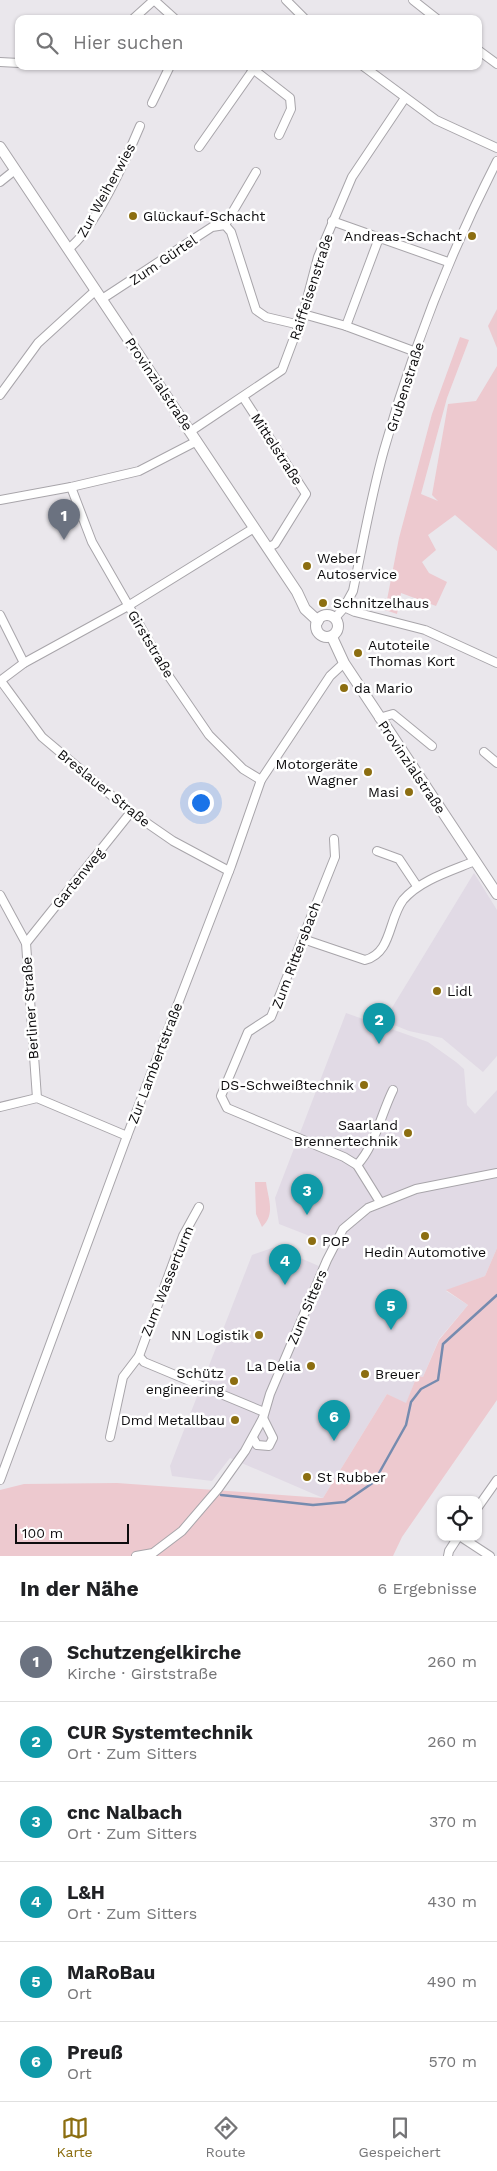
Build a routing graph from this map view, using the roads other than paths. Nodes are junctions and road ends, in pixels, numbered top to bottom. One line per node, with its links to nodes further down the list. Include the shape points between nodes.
1 (154, 0): 4 (street); 5 (street)
2 (286, 0): 6 (street)
3 (413, 0): 7 (street)
4 (137, 15)
5 (171, 15)
6 (301, 15)
7 (433, 15)
8 (482, 53): 11 (street)
9 (0, 62): 10 (street)
10 (15, 63)
11 (497, 64)
12 (168, 70): 17 (street)
13 (250, 70): 21 (street)
14 (254, 70): 19 (street, via 290,98 291,109)
15 (368, 70): 16 (street)
16 (405, 98): 22 (street, via 436,120); 27 (street, Raiffeisenstraße, via 352,177)
17 (152, 103)
18 (140, 126): 30 (street, Zur Weiherwies, via 127,158 87,230)
19 (279, 136)
20 (0, 147): 24 (street, Provinzialstraße)
21 (199, 147)
22 (497, 148)
23 (497, 161): 31 (street, Grubenstraße)
24 (16, 170): 26 (street); 30 (street, Provinzialstraße)
25 (256, 172): 28 (street)
26 (0, 182)
27 (332, 221): 29 (street); 34 (street, Raiffeisenstraße, via 318,257)
28 (225, 225): 33 (street, Zum Gürtel, via 212,227); 35 (street, via 231,232 256,310)
29 (379, 238): 31 (street); 36 (street)
30 (68, 249): 32 (street, Provinzialstraße)
31 (448, 262): 37 (street, Grubenstraße)
32 (96, 290): 33 (street, Provinzialstraße); 38 (street, via 38,343)
33 (102, 299): 40 (street, Provinzialstraße)
34 (303, 314): 35 (street, Raiffeisenstraße); 36 (street)
35 (300, 325): 39 (street, Raiffeisenstraße, via 278,374)
36 (346, 326): 37 (street)
37 (416, 352): 47 (street, Grubenstraße, via 384,449 353,590)
38 (0, 396)
39 (243, 397): 40 (street); 45 (street, Mittelstraße, via 306,494 275,544)
40 (191, 431): 41 (street, Provinzialstraße)
41 (197, 441): 42 (street, via 139,471); 44 (street, Provinzialstraße)
42 (71, 487): 43 (street); 46 (street, Girststraße, via 92,542)
43 (0, 500)
44 (254, 528): 45 (street, Provinzialstraße); 46 (street)
45 (267, 548): 50 (street, Provinzialstraße, via 305,609)
46 (128, 606): 52 (street); 60 (street, Girststraße, via 170,678 209,735 243,769)
47 (344, 607): 49 (street, Grubenstraße); 54 (street, via 425,630)
48 (0, 615): 52 (street)
49 (335, 618): 50 (street, via 324,616); 51 (street, via 338,628)
50 (318, 621): 51 (street, via 318,634)
51 (332, 637): 53 (street, Provinzialstraße)
52 (24, 663): 55 (street)
53 (344, 663): 56 (street, Provinzialstraße); 60 (street, Zur Lambertstraße, via 330,676)
54 (497, 663)
55 (0, 681): 61 (street, Breslauer Straße, via 42,737)
56 (380, 718): 57 (street, via 393,714); 64 (street, Provinzialstraße)
57 (432, 746)
58 (484, 752): 59 (street)
59 (497, 763)
60 (260, 780): 65 (street, Zur Lambertstraße)
61 (130, 812): 65 (street, Breslauer Straße, via 173,841); 70 (street, Gartenweg)
62 (334, 838): 69 (street, Zum Rittersbach, via 335,857)
63 (377, 851): 66 (street, via 399,859)
64 (475, 862): 66 (street); 67 (street, Provinzialstraße)
65 (229, 871): 74 (street, Zur Lambertstraße)
66 (418, 886): 69 (street, via 402,901 382,952 374,958 365,960)
67 (497, 894)
68 (0, 895): 70 (street, Berliner Straße)
69 (303, 939): 75 (street, Zum Rittersbach, via 271,1017 248,1032 221,1096 227,1108)
70 (26, 943): 72 (street, Berliner Straße)
71 (393, 1090): 75 (street, via 365,1157)
72 (37, 1098): 73 (street); 74 (street)
73 (0, 1107)
74 (127, 1136): 83 (street, Zur Lambertstraße)
75 (357, 1165): 77 (street, Zum Rittersbach)
76 (497, 1173): 77 (street, Zum Sitters, via 416,1189)
77 (380, 1202): 80 (street, Zum Sitters, via 344,1229 339,1238)
78 (199, 1207): 79 (street, Zum Wasserturm, via 182,1236)
79 (139, 1356): 80 (street, via 144,1362); 81 (street, Zum Wasserturm, via 124,1377)
80 (263, 1415): 82 (street, Zum Sitters); 82 (street, via 273,1438 269,1446 257,1445)
81 (110, 1437)
82 (253, 1438): 89 (street, Zum Sitters, via 218,1489 182,1531 153,1553)
83 (2, 1469): 84 (street, Zur Lambertstraße)
84 (0, 1480)
85 (497, 1480): 86 (street)
86 (482, 1502)
87 (457, 1541): 90 (street)
88 (466, 1541): 91 (street)
89 (136, 1556)
90 (448, 1556)
91 (490, 1556)

